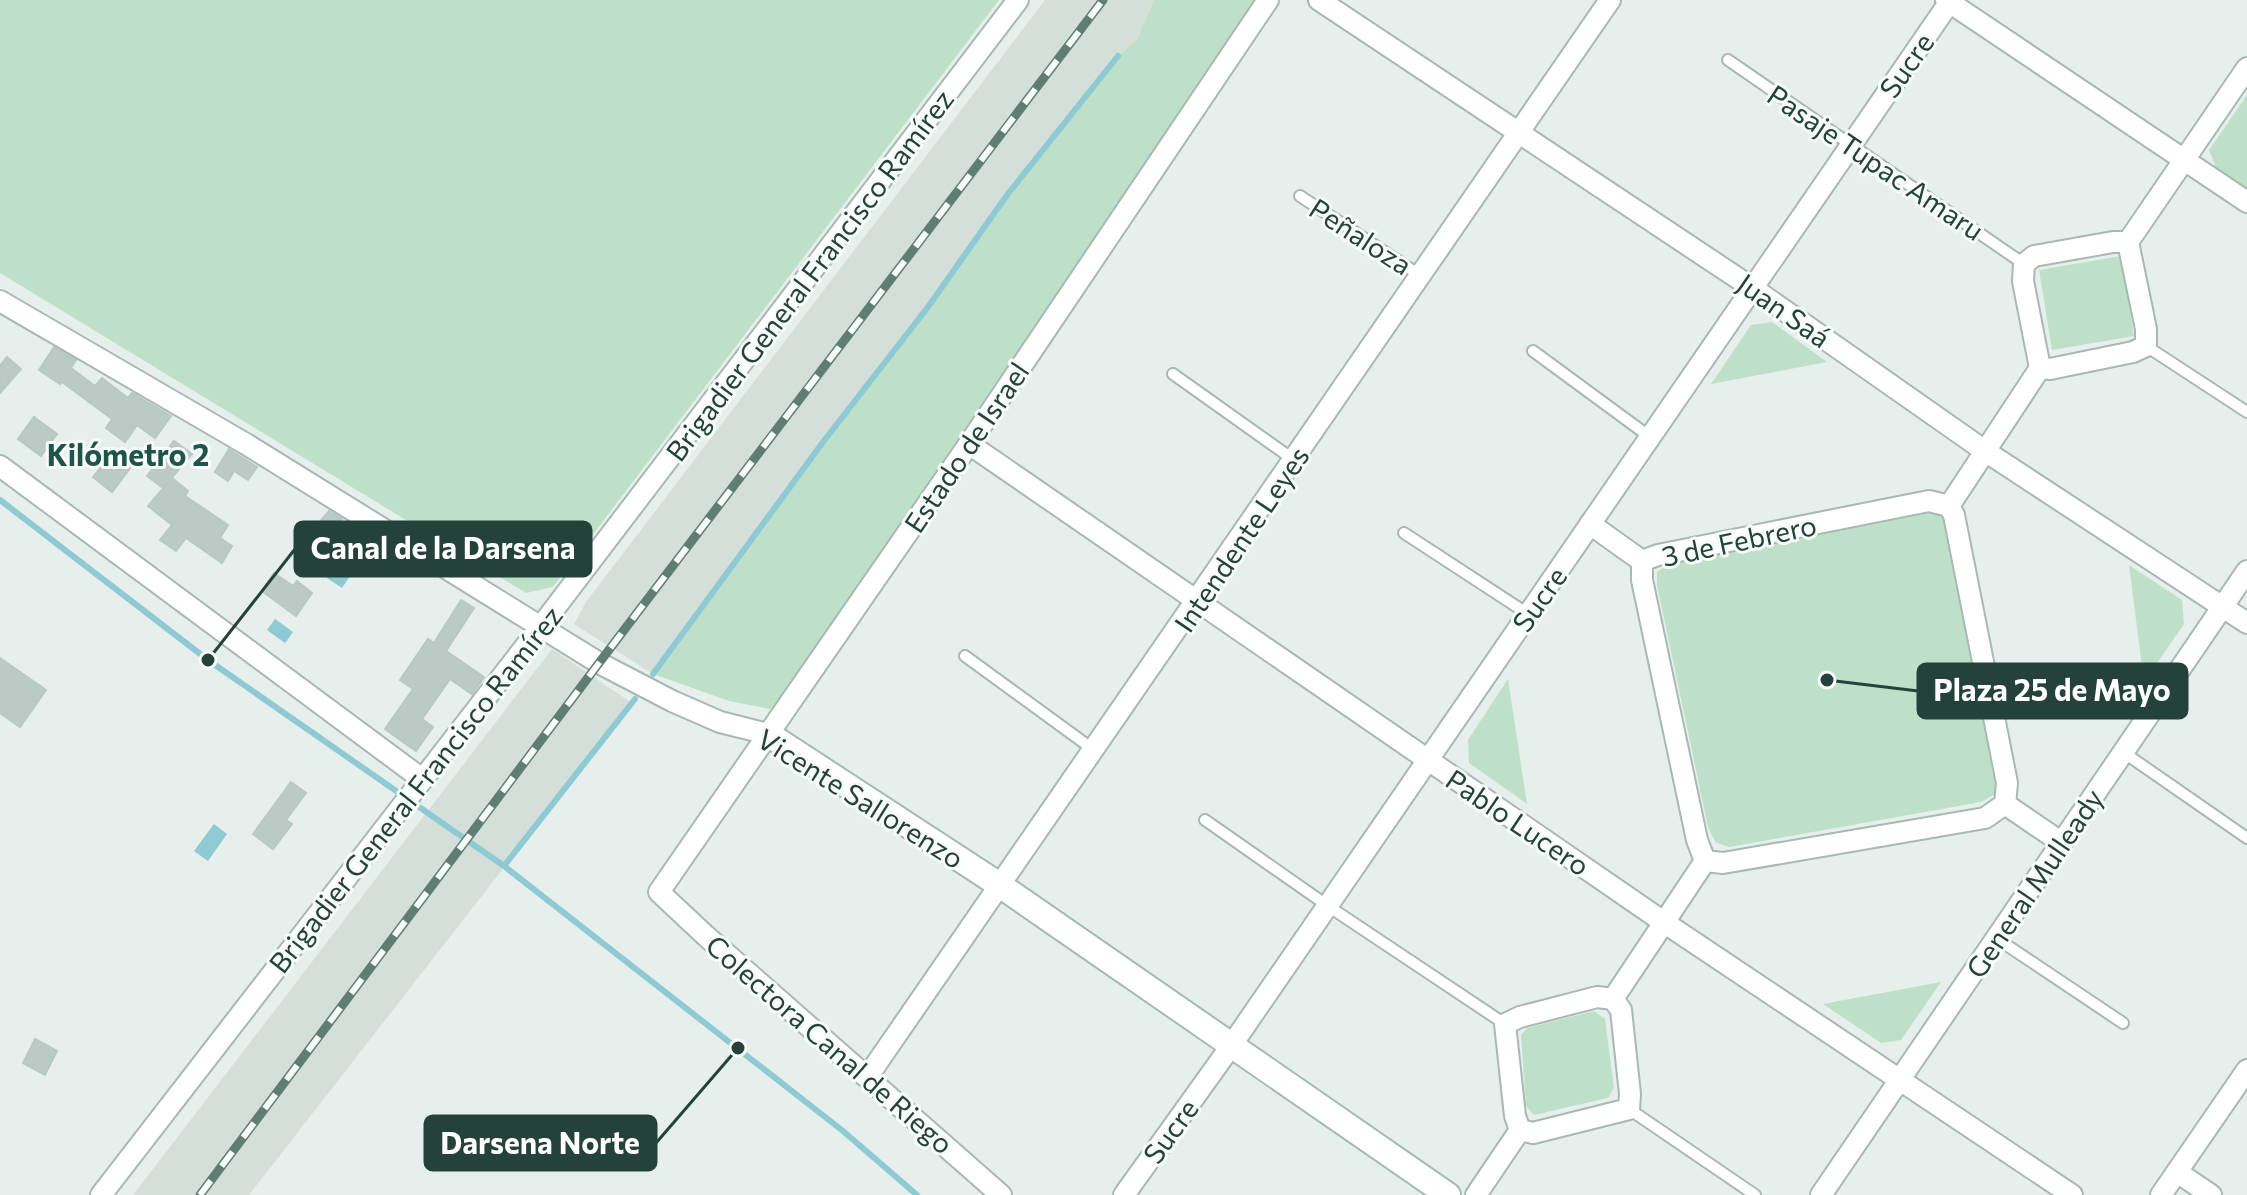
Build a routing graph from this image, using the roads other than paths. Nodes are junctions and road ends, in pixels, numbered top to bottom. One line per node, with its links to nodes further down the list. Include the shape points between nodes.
1 (1018, 0): 37 (street, Brigadier General Francisco Ramírez)
2 (1268, 0): 24 (street, Estado de Israel)
3 (1319, 0): 8 (street, Juan Saá)
4 (1610, 0): 8 (street, Intendente Leyes)
5 (1949, 1): 9 (street, Sucre); 10 (street)
6 (1728, 60): 9 (lane, Pasaje Tupac Amaru)
7 (2247, 68): 10 (street)
8 (1519, 132): 15 (street, Intendente Leyes); 16 (street, Juan Saá)
9 (1850, 145): 14 (lane, Pasaje Tupac Amaru); 16 (street, Sucre)
10 (2184, 160): 12 (street); 13 (street)
11 (1300, 196): 15 (lane, Peñaloza)
12 (2247, 202)
13 (2128, 242): 14 (street, via 2034,256); 18 (street)
14 (2024, 264): 20 (street)
15 (1421, 276): 26 (street, Intendente Leyes)
16 (1751, 287): 23 (street, Sucre); 25 (street, Juan Saá)
17 (0, 301): 37 (street, Vicente Sallorenzo)
18 (2146, 346): 20 (street); 22 (lane)
19 (1533, 351): 23 (lane)
20 (2040, 368): 25 (street)
21 (1173, 374): 26 (lane)
22 (2247, 412)
23 (1650, 437): 29 (street, Sucre)
24 (969, 444): 33 (street, Pablo Lucero); 39 (street, Estado de Israel)
25 (1985, 451): 28 (street); 34 (street, Juan Saá)
26 (1294, 460): 33 (street, Intendente Leyes)
27 (0, 466): 43 (street)
28 (1949, 506): 31 (street, 3 de Febrero, via 1929,501); 44 (street, via 2007,783)
29 (1590, 524): 31 (street); 35 (street, Sucre)
30 (1404, 533): 35 (lane)
31 (1642, 561): 48 (street, 3 de Febrero)
32 (2247, 571): 34 (street, General Mulleady)
33 (1199, 603): 40 (street, Intendente Leyes); 42 (street, Pablo Lucero)
34 (2222, 607): 36 (street, Juan Saá); 41 (street, General Mulleady)
35 (1528, 614): 42 (street, Sucre)
36 (2247, 623)
37 (542, 625): 39 (street, Vicente Sallorenzo, via 599,663 672,701 720,722); 43 (street, Brigadier General Francisco Ramírez)
38 (965, 656): 40 (lane)
39 (768, 734): 49 (street, Vicente Sallorenzo); 50 (street, Estado de Israel)
40 (1094, 750): 49 (street, Intendente Leyes)
41 (2123, 752): 46 (lane); 47 (street, General Mulleady)
42 (1428, 760): 51 (street, Sucre); 52 (street, Pablo Lucero)
43 (422, 779): 64 (street, Brigadier General Francisco Ramírez)
44 (2005, 804): 47 (street); 48 (street, via 1985,818 1723,863)
45 (1205, 820): 51 (lane)
46 (2247, 838)
47 (2062, 843): 53 (street, General Mulleady)
48 (1705, 861): 52 (street)
49 (1001, 886): 57 (street, Vicente Sallorenzo); 59 (street, Intendente Leyes)
50 (659, 892): 59 (street, Colectora Canal de Riego)
51 (1328, 906): 56 (lane); 57 (street, Sucre)
52 (1665, 923): 54 (street); 60 (street, Pablo Lucero)
53 (1996, 938): 55 (lane); 60 (street, General Mulleady)
54 (1613, 999): 56 (street, via 1597,997); 61 (street, via 1621,1010)
55 (2123, 1023)
56 (1505, 1024): 62 (street)
57 (1231, 1046): 66 (street, Sucre); 67 (street, Vicente Sallorenzo)
58 (2247, 1070): 63 (street)
59 (868, 1076): 65 (street, Colectora Canal de Riego)
60 (1900, 1080): 70 (street, General Mulleady); 71 (street, Pablo Lucero)
61 (1629, 1109): 62 (street, via 1533,1133); 69 (lane)
62 (1520, 1130): 68 (street)
63 (2177, 1172): 72 (street); 73 (street)
64 (101, 1195)
65 (1001, 1195)
66 (1124, 1195)
67 (1448, 1195)
68 (1476, 1195)
69 (1755, 1195)
70 (1821, 1195)
71 (2072, 1195)
72 (2161, 1195)
73 (2211, 1195)

